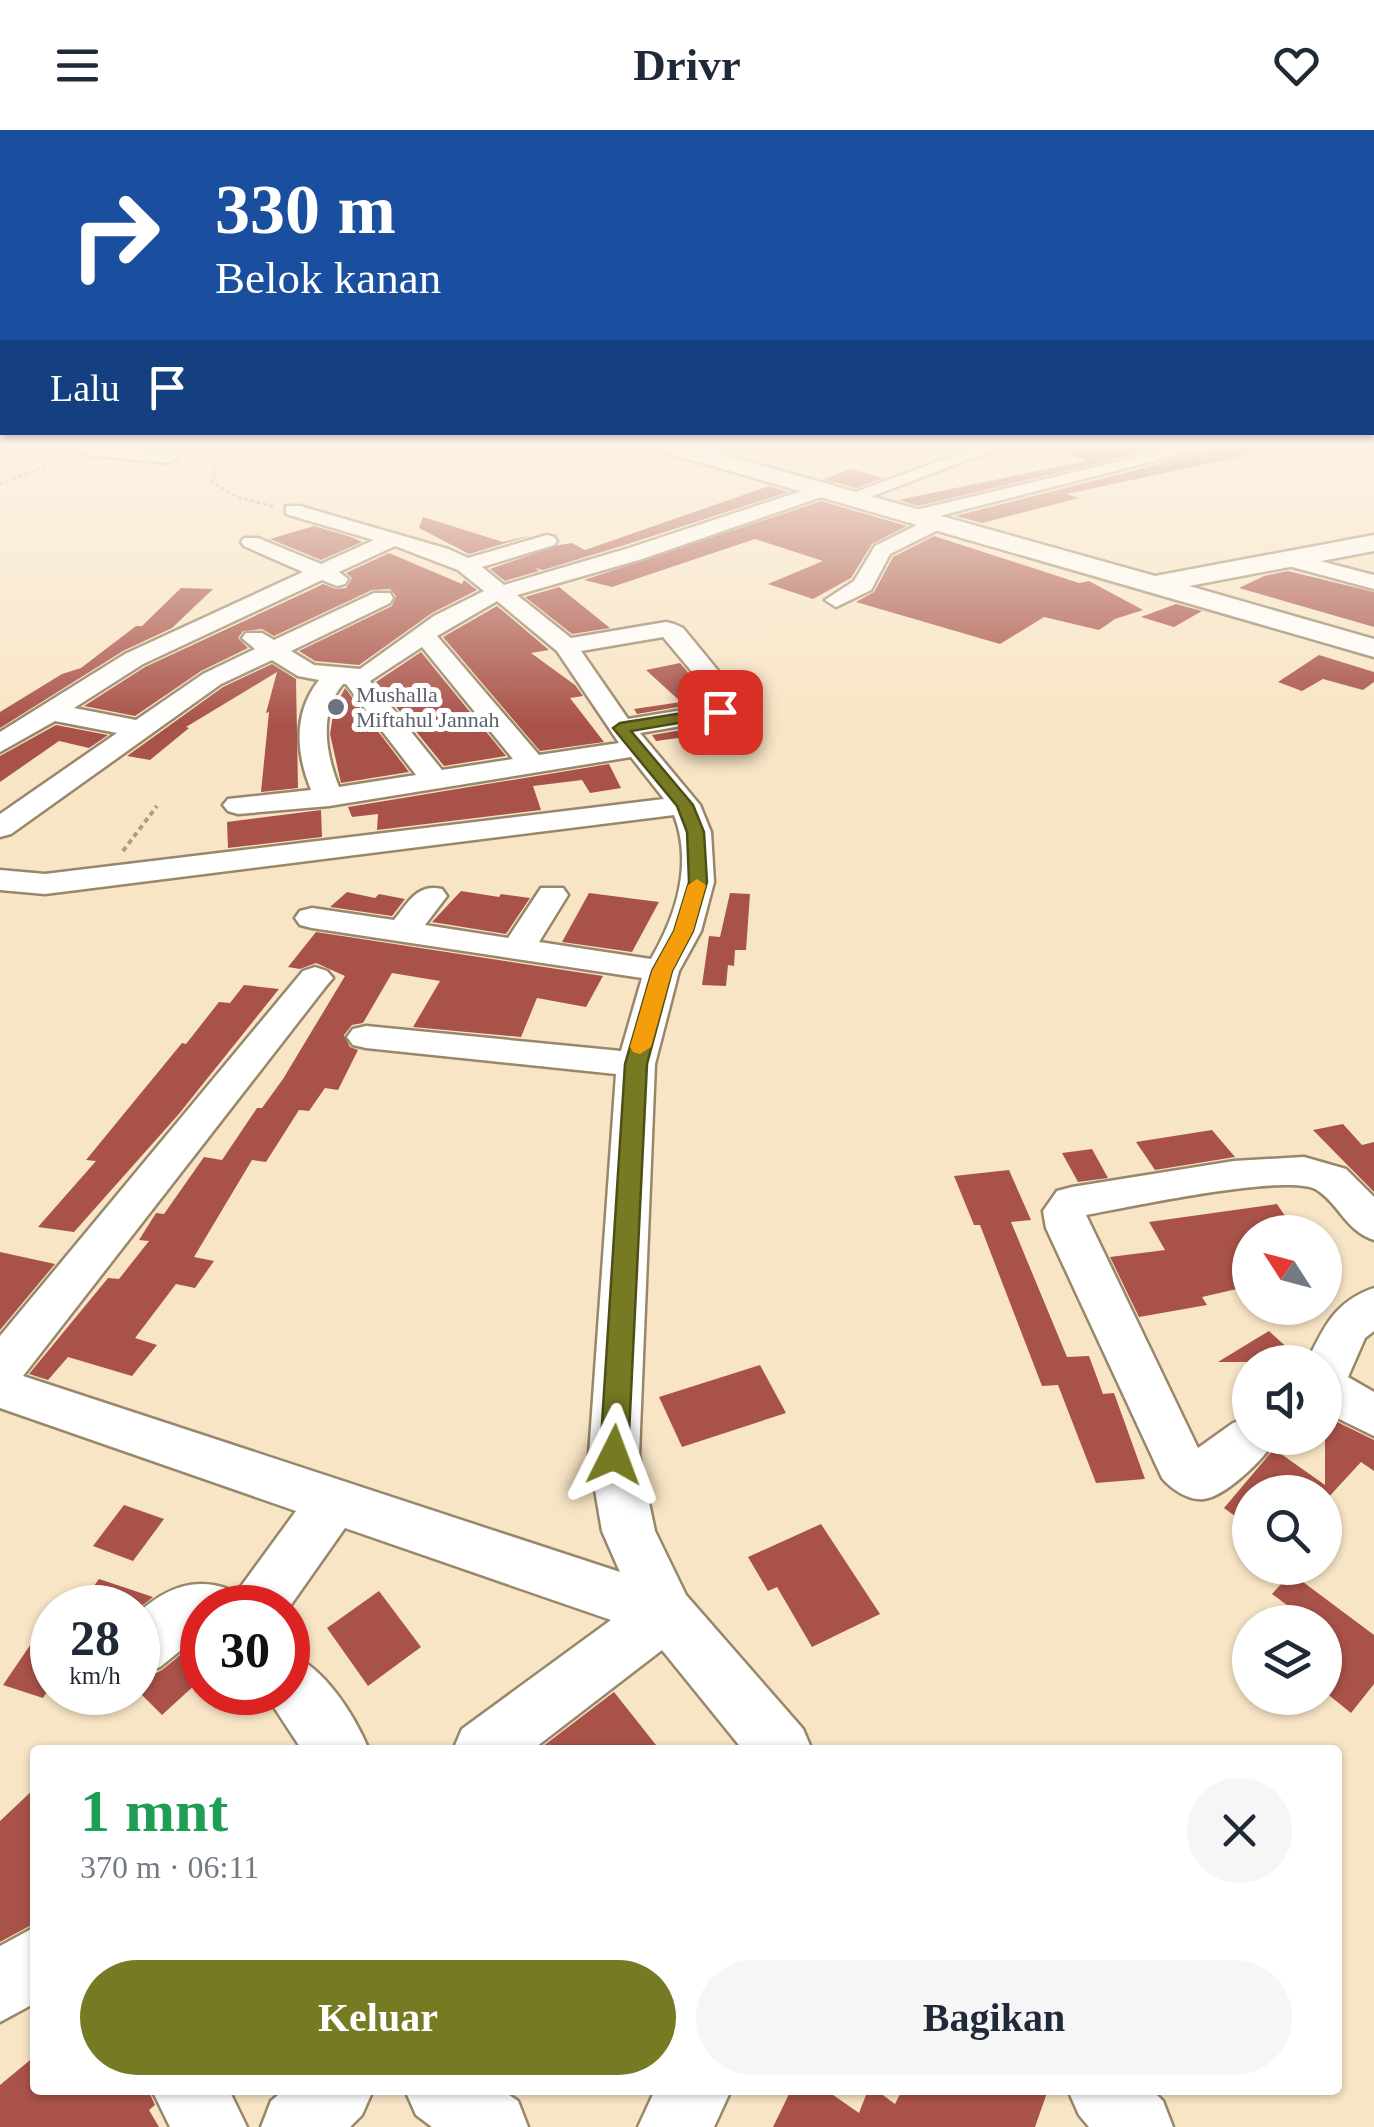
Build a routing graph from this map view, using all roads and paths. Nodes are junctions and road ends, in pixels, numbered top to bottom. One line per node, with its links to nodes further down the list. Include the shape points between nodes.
1 (393, 539): 10 (street); 12 (street)
2 (678, 539): 16 (street)
3 (898, 539): 17 (street, via 882,550 863,585)
4 (1000, 539): 14 (main road)
5 (547, 541): 10 (street)
6 (252, 542): 8 (street)
7 (1374, 543): 9 (main road)
8 (281, 555): 11 (street); 12 (street)
9 (1289, 559): 13 (street); 14 (main road)
10 (466, 565): 16 (street)
11 (258, 571)
12 (321, 573): 18 (street); 22 (street, via 394,602)
13 (1374, 582)
14 (1152, 585): 23 (main road)
15 (233, 589): 19 (street)
16 (498, 594): 20 (street, via 454,613); 21 (street)
17 (836, 600)
18 (213, 620): 19 (street); 22 (street)
19 (188, 630): 24 (street)
20 (426, 636): 25 (street, via 369,674); 31 (street)
21 (566, 646): 29 (street); 29 (street, via 666,629 727,709)
22 (274, 647): 25 (street, via 300,668); 26 (street)
23 (1374, 648)
24 (134, 659): 26 (street); 27 (street)
25 (346, 677): 32 (street); 33 (street, via 324,687 314,724 316,771)
26 (212, 680): 28 (street)
27 (50, 712): 28 (street); 30 (street)
28 (144, 730): 37 (street)
29 (629, 738): 31 (street); 35 (street)
30 (0, 744)
31 (532, 765): 32 (street)
32 (435, 780): 33 (street)
33 (328, 797): 34 (street)
34 (238, 805)
35 (685, 805): 38 (street); 45 (street, via 696,832 698,882 684,931)
36 (158, 806): 38 (path)
37 (0, 828)
38 (105, 874): 39 (street, via 45,884)
39 (0, 880)
40 (552, 895): 44 (street)
41 (431, 896): 43 (street)
42 (312, 918): 43 (street)
43 (402, 932): 44 (street)
44 (518, 950): 45 (street)
45 (662, 971): 48 (street)
46 (314, 978): 52 (street)
47 (366, 1036): 48 (street)
48 (636, 1064): 59 (street, via 614,1455 629,1531)
49 (1374, 1224): 56 (street, via 1331,1180 1304,1171 1234,1175 1066,1208 1068,1228 1180,1463 1202,1478)
50 (1374, 1306): 51 (street, via 1347,1327)
51 (1339, 1345)
52 (0, 1370)
53 (0, 1388): 57 (street)
54 (1342, 1398): 55 (street)
55 (1374, 1416)
56 (1232, 1454)
57 (334, 1502): 58 (street); 59 (street)
58 (273, 1585)
59 (666, 1613): 64 (street); 65 (street)
60 (180, 1616): 61 (street)
61 (160, 1632)
62 (310, 1715): 63 (street)
63 (330, 1745)
64 (489, 1745)
65 (778, 1745)
66 (30, 1965): 67 (street)
67 (0, 1988)
68 (191, 2095): 73 (street)
69 (331, 2095): 74 (street)
70 (448, 2095): 75 (street)
71 (692, 2095): 76 (street)
72 (1108, 2095): 77 (street)
73 (211, 2127)
74 (296, 2127)
75 (492, 2127)
76 (674, 2127)
77 (1137, 2127)

